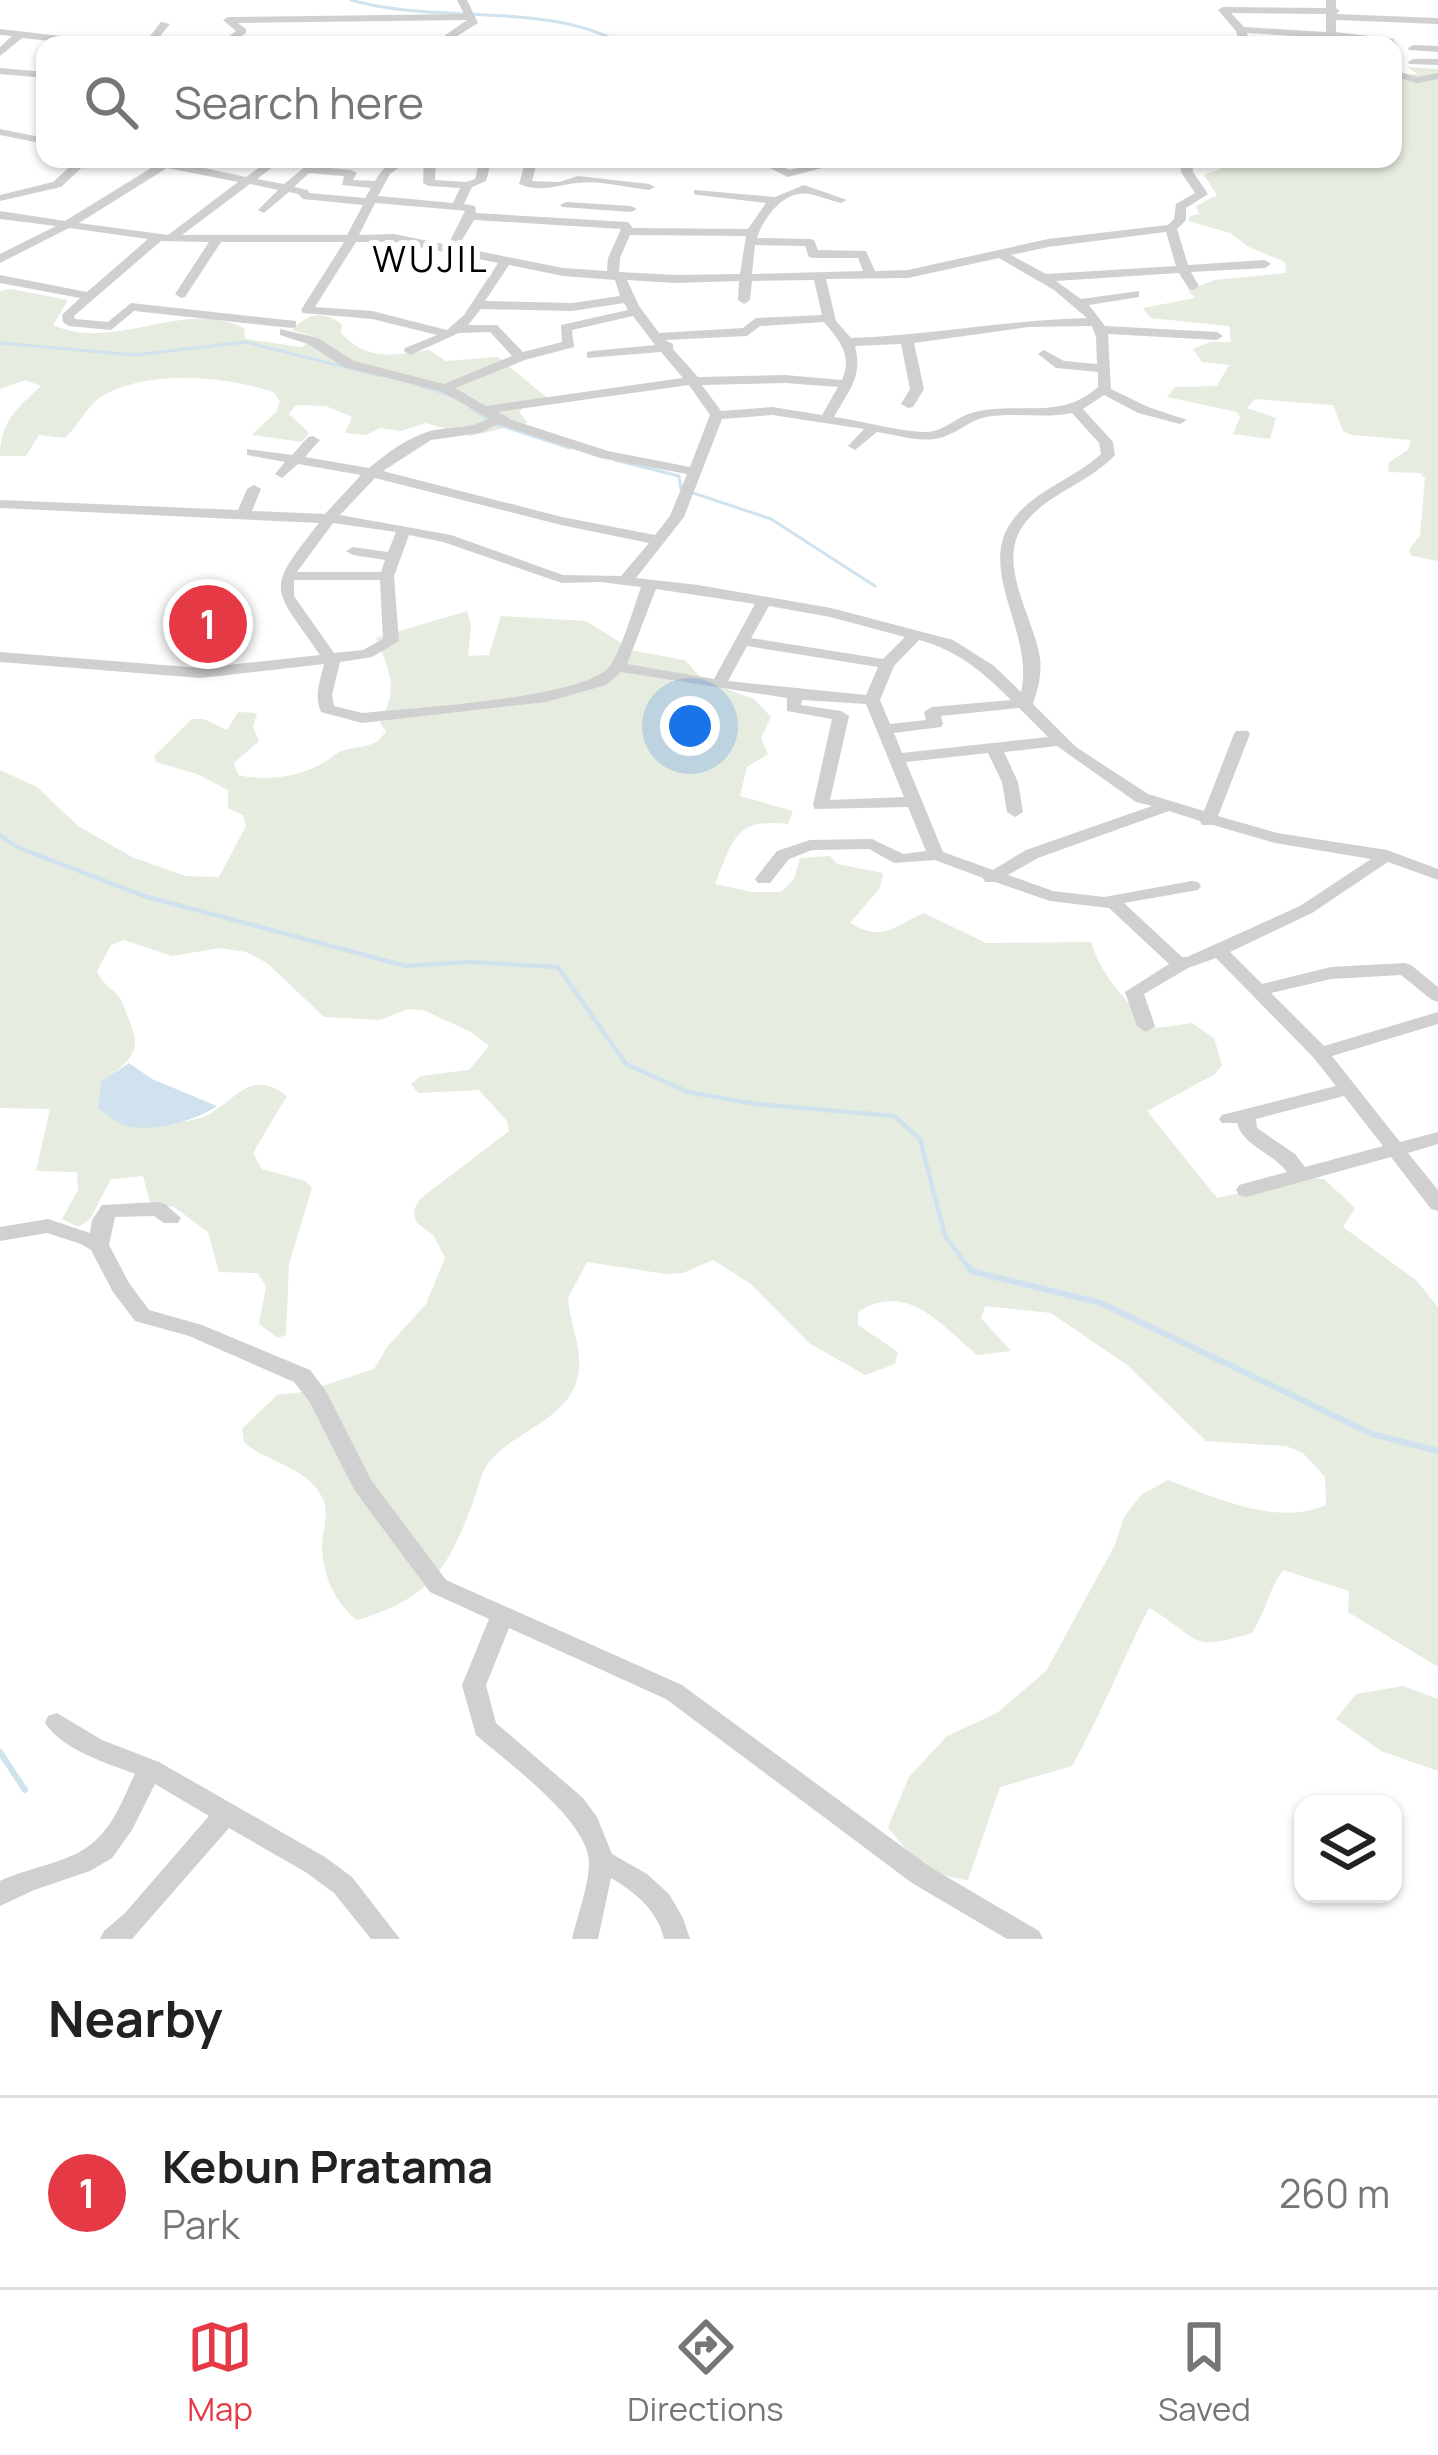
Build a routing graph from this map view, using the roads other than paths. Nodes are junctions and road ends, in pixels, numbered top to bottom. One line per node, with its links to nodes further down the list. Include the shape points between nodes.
1 (1334, 9): 3 (street); 5 (street, via 1226,8)
2 (469, 11): 10 (street, via 228,20 242,31); 11 (street, via 472,25)
3 (1438, 21)
4 (165, 24): 9 (street)
5 (1241, 30): 12 (street); 13 (street)
6 (0, 32): 7 (street)
7 (19, 34): 8 (street); 15 (street)
8 (36, 36)
9 (155, 36)
10 (235, 36)
11 (452, 36)
12 (1243, 36)
13 (1296, 36)
14 (1438, 49): 16 (street, via 1413,55)
15 (0, 53)
16 (1438, 62)
17 (0, 71): 18 (street)
18 (36, 74)
19 (1402, 76): 20 (street)
20 (1438, 76)
21 (0, 132): 22 (street)
22 (36, 138)
23 (75, 168): 39 (street, via 57,185)
24 (161, 168): 49 (street)
25 (193, 168): 34 (street)
26 (265, 168): 34 (street)
27 (388, 168): 35 (street)
28 (429, 168): 36 (street, via 428,182)
29 (484, 168): 36 (street, via 480,181)
30 (530, 168): 45 (street, via 524,188 578,179 652,184)
31 (777, 168): 32 (street)
32 (814, 168)
33 (1187, 168): 50 (street, via 1202,194 1180,206)
34 (245, 182): 37 (street); 54 (street)
35 (377, 185): 37 (street, via 307,169); 40 (street)
36 (467, 185): 44 (street)
37 (284, 190): 40 (street); 46 (street)
38 (698, 192): 41 (street)
39 (0, 199)
40 (369, 200): 44 (street); 52 (street)
41 (775, 200): 42 (street, via 804,188); 53 (street)
42 (841, 200)
43 (566, 205): 45 (street)
44 (457, 207): 48 (street, via 472,208)
45 (631, 209): 51 (street)
46 (264, 210)
47 (0, 215): 49 (street)
48 (470, 216): 51 (street); 57 (street)
49 (64, 226): 54 (street); 59 (street)
50 (1171, 228): 58 (street); 63 (street)
51 (628, 229): 53 (street); 64 (street, via 614,258)
52 (349, 236): 55 (street); 57 (street); 78 (street)
53 (751, 237): 65 (street, via 810,238 813,254 864,255); 69 (street)
54 (164, 239): 56 (street); 73 (street)
55 (283, 239): 56 (street); 61 (street)
56 (216, 242): 71 (street)
57 (452, 248): 60 (street)
58 (1003, 255): 65 (street); 67 (street)
59 (0, 260)
60 (506, 260): 64 (street); 77 (street)
61 (278, 262)
62 (1265, 264): 63 (street)
63 (1183, 268): 67 (street); 70 (street)
64 (616, 277): 69 (street); 74 (street)
65 (872, 277): 66 (street)
66 (820, 278): 69 (street); 80 (street)
67 (1042, 278): 76 (street)
68 (0, 279): 73 (street)
69 (747, 279): 75 (street)
70 (1193, 286)
71 (181, 294)
72 (1136, 295): 76 (street)
73 (91, 297): 81 (street, via 69,322 110,326 131,307)
74 (624, 299): 77 (street); 79 (street)
75 (744, 300)
76 (1078, 303): 82 (street)
77 (477, 305): 83 (street)
78 (307, 310): 81 (street); 83 (street)
79 (634, 313): 86 (street); 91 (street, via 566,328 569,344)
80 (829, 318): 86 (street, via 756,322 742,332); 87 (street)
81 (292, 324): 95 (street, via 284,332 349,364)
82 (1099, 326): 84 (street); 85 (street, via 1028,323); 92 (street)
83 (455, 332): 88 (street); 91 (street, via 491,327)
84 (1217, 336)
85 (907, 340): 87 (street); 98 (street, via 917,388)
86 (663, 342): 90 (street); 93 (street)
87 (848, 342): 94 (street, via 853,362)
88 (410, 351)
89 (1044, 354): 92 (street, via 1060,365)
90 (592, 356)
91 (520, 357): 95 (street)
92 (1100, 368): 96 (street)
93 (696, 383): 94 (street); 97 (street); 100 (street); 101 (street)
94 (845, 384): 103 (street)
95 (445, 388): 100 (street)
96 (1104, 390): 99 (street); 102 (street)
97 (602, 402)
98 (908, 404)
99 (1075, 408): 104 (street, via 980,415 931,436); 134 (street, via 1108,455 1028,511 1009,542 1011,590 1032,658)
100 (491, 414): 109 (street, via 605,455); 110 (street, via 475,432 429,435)
101 (717, 415): 103 (street, via 772,411); 109 (street)
102 (1180, 419)
103 (825, 421): 104 (street)
104 (872, 429): 106 (street)
105 (313, 440): 108 (street)
106 (855, 446)
107 (252, 452): 108 (street)
108 (297, 460): 110 (street); 111 (street)
109 (696, 472): 117 (street)
110 (370, 473): 115 (street); 117 (street)
111 (282, 474)
112 (254, 489): 114 (street)
113 (0, 504): 114 (street)
114 (244, 514): 115 (street)
115 (335, 517): 116 (street); 120 (street)
116 (404, 529): 119 (street); 122 (street, via 562,579)
117 (657, 540): 122 (street)
118 (353, 551): 119 (street)
119 (393, 557): 121 (street)
120 (287, 576): 121 (street); 128 (street, via 287,596)
121 (387, 576): 128 (street, via 391,641)
122 (625, 581): 123 (street)
123 (650, 584): 124 (street); 130 (street)
124 (764, 601): 125 (street); 126 (street)
125 (914, 635): 129 (street); 134 (street, via 960,648)
126 (742, 641): 129 (street); 131 (street)
127 (0, 657): 128 (street, via 200,673)
128 (332, 661): 130 (street, via 325,704 354,718 546,697 600,682)
129 (887, 664): 133 (street)
130 (618, 667): 131 (street)
131 (720, 682): 132 (street)
132 (795, 696): 133 (street); 141 (street, via 796,709 841,716)
133 (872, 700): 135 (street)
134 (1026, 703): 135 (street, via 932,712 933,725); 137 (street)
135 (885, 730): 139 (street)
136 (1242, 734): 144 (street)
137 (1060, 741): 138 (street); 142 (street)
138 (994, 748): 139 (street); 143 (street)
139 (898, 758): 140 (street)
140 (916, 802): 141 (street); 146 (street)
141 (821, 805): 145 (street)
142 (1163, 808): 144 (street); 149 (street, via 1032,854)
143 (1015, 812)
144 (1208, 821): 147 (street)
145 (810, 845): 146 (street, via 872,844 900,859); 150 (street, via 783,855)
146 (936, 855): 149 (street)
147 (1387, 855): 148 (street); 153 (street, via 1294,920)
148 (1438, 875)
149 (991, 878): 152 (street, via 1061,898)
150 (764, 879)
151 (1192, 886): 152 (street)
152 (1108, 901): 154 (street)
153 (1217, 950): 154 (street); 155 (street)
154 (1184, 964): 158 (street, via 1136,988)
155 (1262, 990): 156 (street, via 1331,973 1406,969); 159 (street)
156 (1438, 996)
157 (1438, 1018): 159 (street)
158 (1146, 1026)
159 (1320, 1053): 160 (street)
160 (1349, 1089): 162 (street); 163 (street, via 1237,1117)
161 (1438, 1138): 162 (street)
162 (1393, 1149): 163 (street); 165 (street)
163 (1300, 1175): 164 (street)
164 (1246, 1190)
165 (1438, 1204)
166 (171, 1218): 168 (street, via 162,1209 115,1208 104,1214)
167 (0, 1234): 168 (street, via 52,1227)
168 (99, 1245): 169 (street, via 142,1316 195,1330 312,1385 341,1448 412,1556 448,1593)
169 (502, 1617): 173 (street, via 473,1685 484,1729 574,1806); 179 (street, via 674,1692 922,1875)
170 (57, 1723): 171 (street, via 92,1748)
171 (150, 1769): 172 (street); 174 (street, via 106,1848)
172 (225, 1815): 175 (street); 176 (street, via 343,1885)
173 (602, 1861): 177 (street); 178 (street, via 623,1869 658,1903)
174 (0, 1895)
175 (113, 1939)
176 (387, 1939)
177 (585, 1939)
178 (677, 1939)
179 (1030, 1939)

